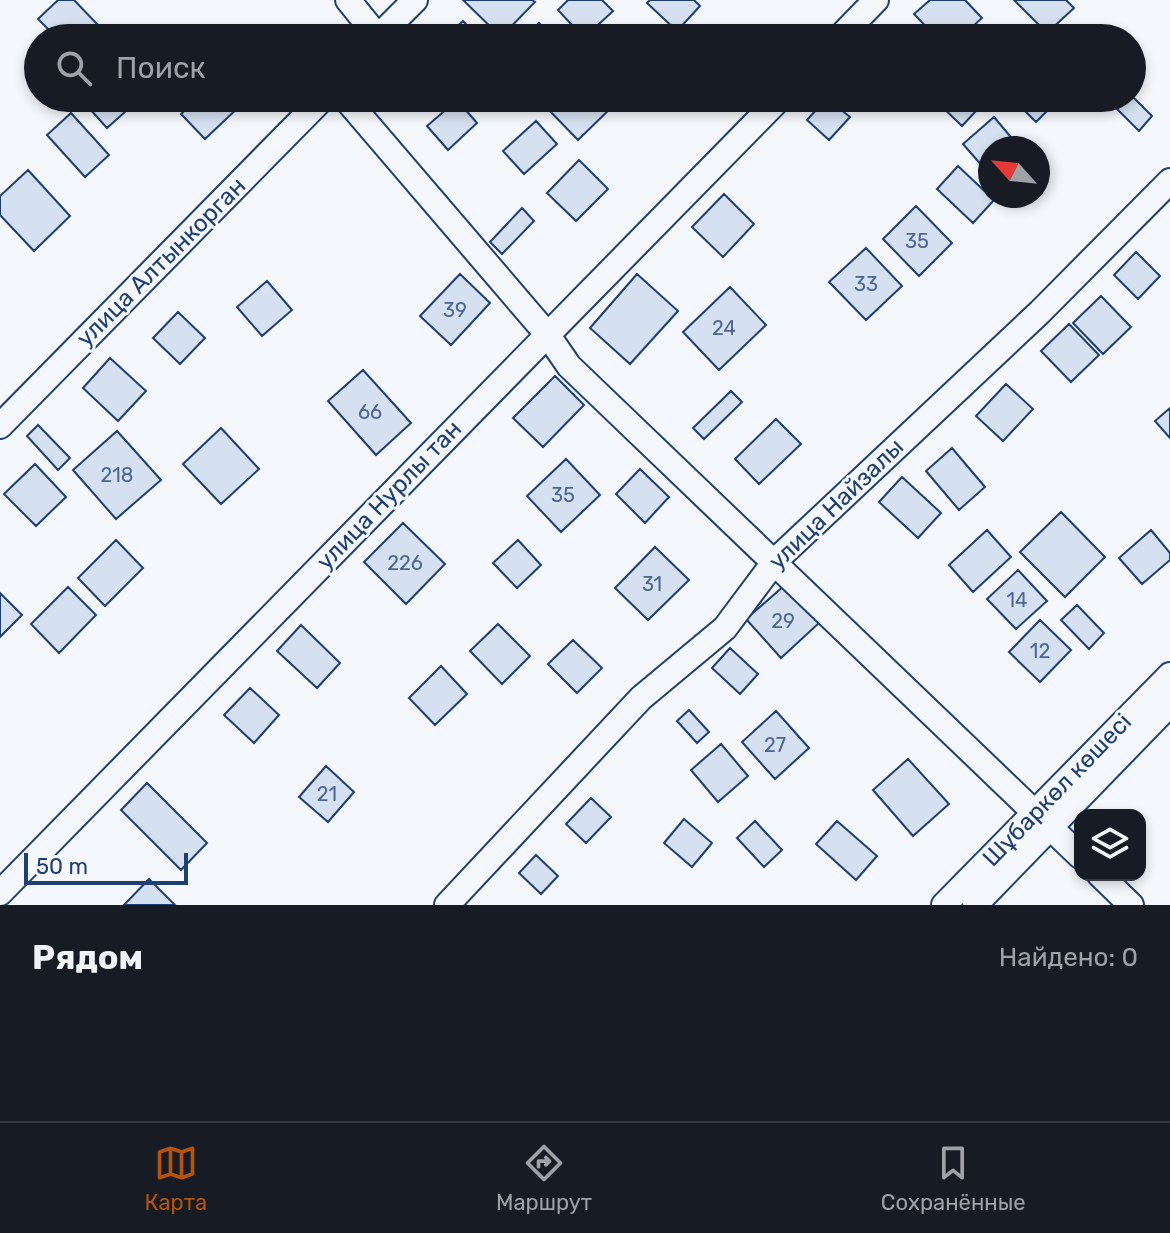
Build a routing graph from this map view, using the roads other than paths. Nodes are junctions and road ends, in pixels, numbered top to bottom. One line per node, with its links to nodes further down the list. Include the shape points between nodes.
1 (348, 0): 4 (street)
2 (415, 0): 5 (street)
3 (876, 0): 6 (street)
4 (367, 24)
5 (390, 24)
6 (853, 24)
7 (309, 112): 12 (street, улица Алтынкорган)
8 (357, 112): 11 (street)
9 (766, 112): 11 (street, улица Нурлы тан)
10 (1170, 181): 13 (street, улица Найзалы, via 1040,312)
11 (547, 334): 13 (street, via 569,366); 19 (street, улица Нурлы тан)
12 (0, 426)
13 (775, 561): 16 (street); 20 (street, улица Найзалы, via 725,628 641,698)
14 (1170, 675): 16 (street, Шұбаркөл көшесі)
15 (1170, 704): 16 (street, Шұбаркөл көшесі)
16 (1043, 820): 17 (street); 21 (street, Шұбаркөл көшесі); 22 (street, Шұбаркөл көшесі)
17 (1074, 850)
18 (1106, 881): 23 (street)
19 (0, 893)
20 (447, 905)
21 (944, 905)
22 (975, 905)
23 (1131, 905)

